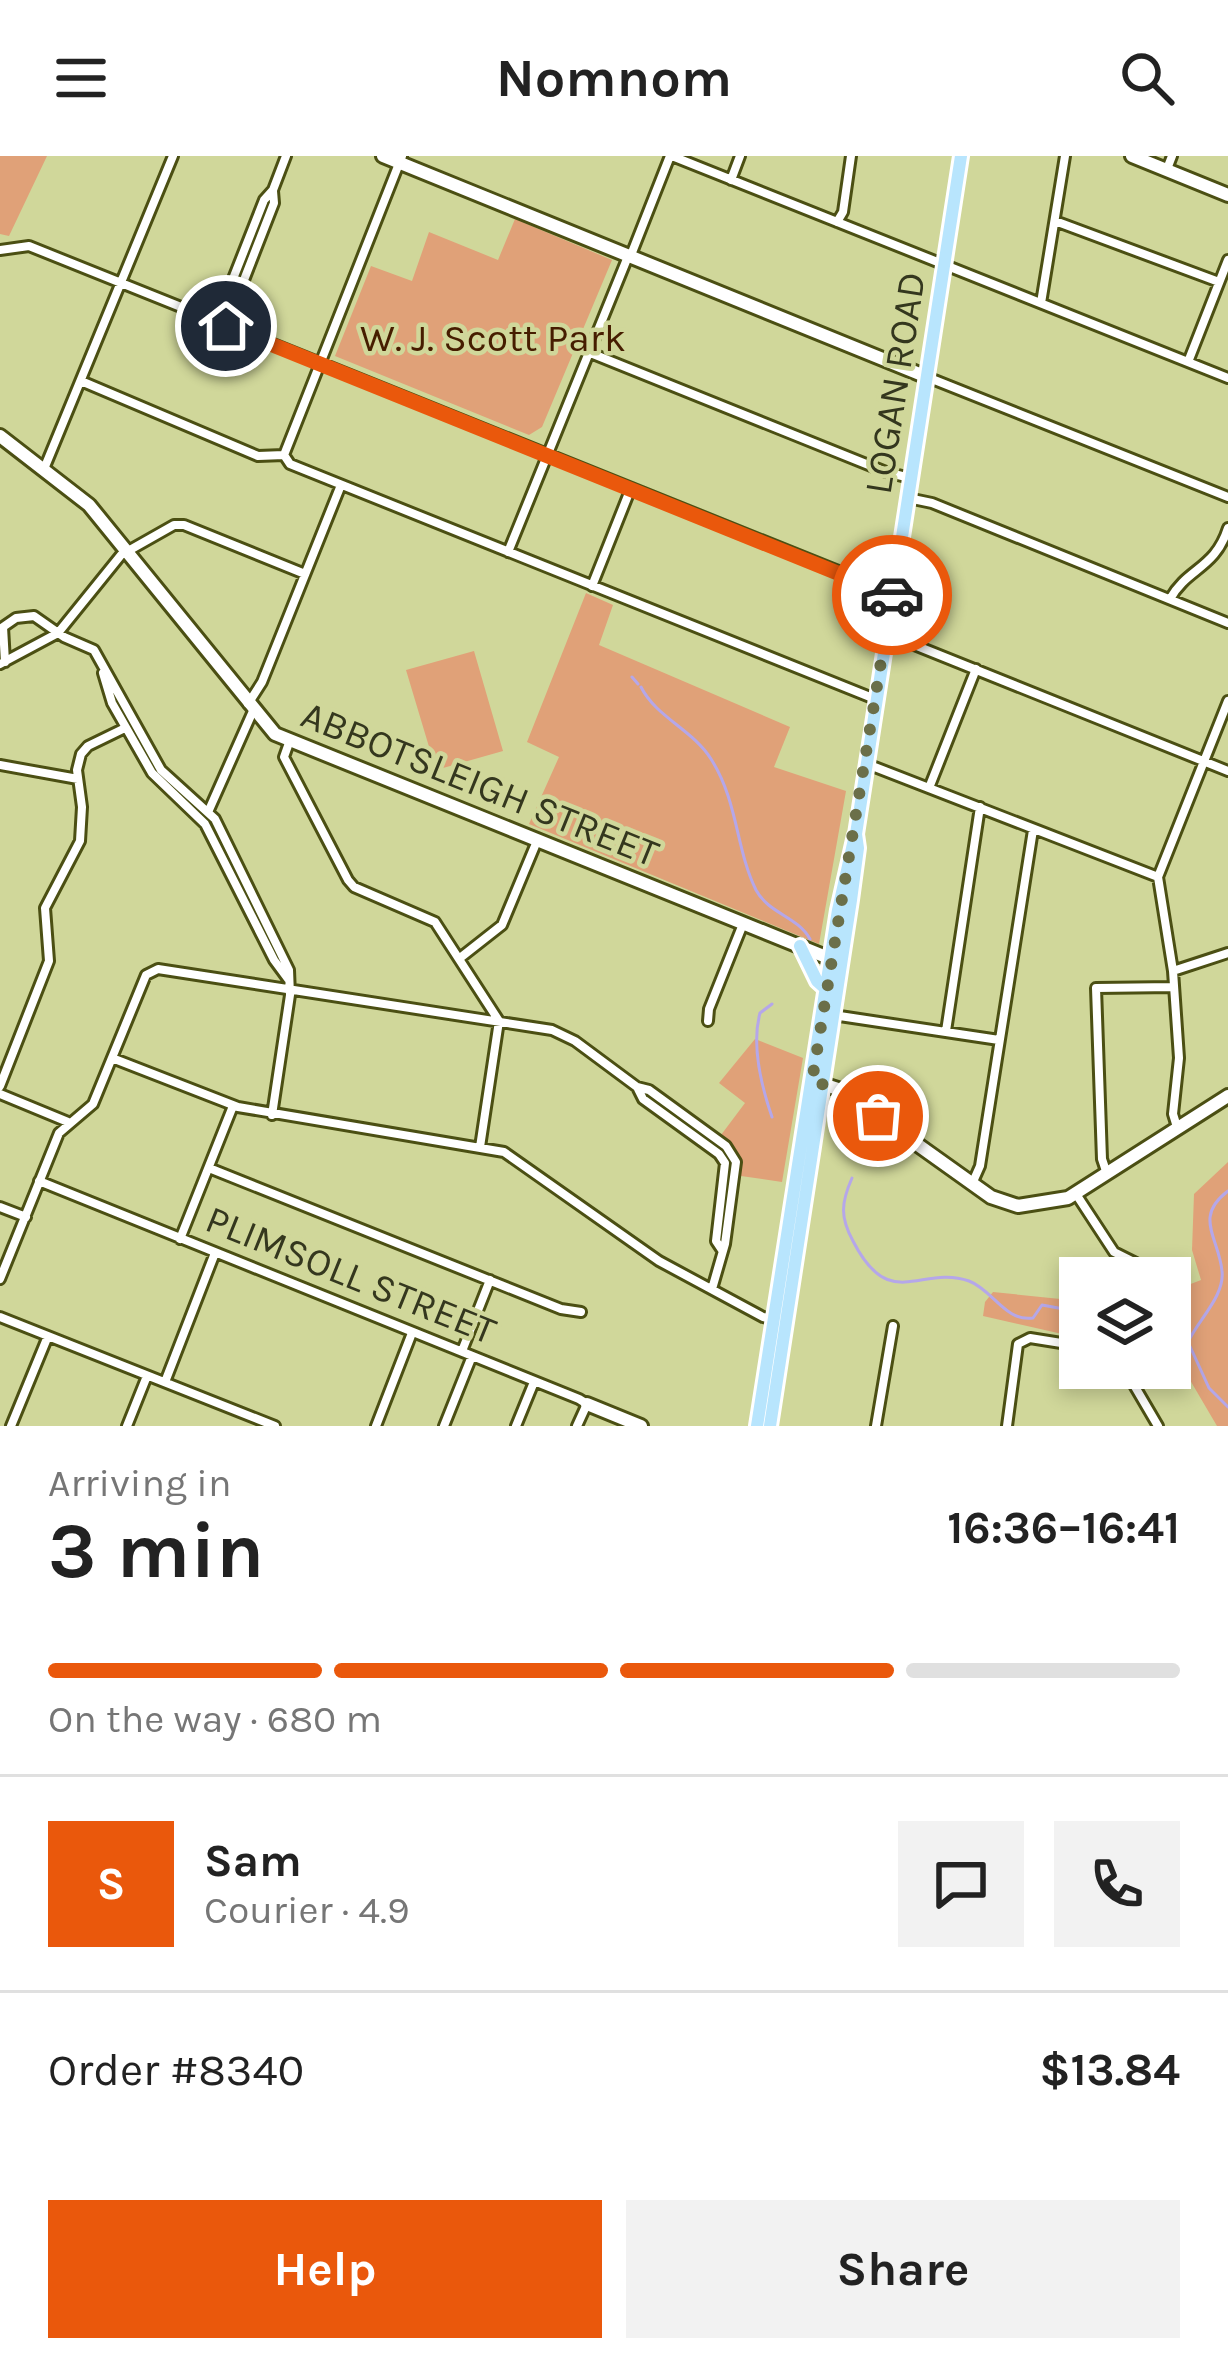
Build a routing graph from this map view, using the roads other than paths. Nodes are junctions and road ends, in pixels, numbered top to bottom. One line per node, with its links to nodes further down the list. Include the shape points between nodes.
1 (173, 156): 21 (street)
2 (286, 156): 23 (street)
3 (383, 156): 10 (street)
4 (671, 156): 12 (street); 17 (street)
5 (740, 156): 12 (street)
6 (851, 156): 15 (street)
7 (961, 156): 19 (main road, LOGAN ROAD)
8 (1065, 156): 14 (street)
9 (1132, 156): 11 (street)
10 (401, 159): 17 (street); 26 (street)
11 (1169, 163): 13 (street)
12 (730, 180): 15 (street)
13 (1228, 195)
14 (1055, 221): 20 (street); 22 (street)
15 (838, 223): 19 (street)
16 (0, 250): 21 (street, via 29,247)
17 (630, 255): 24 (street); 27 (street)
18 (1228, 260): 20 (street)
19 (944, 266): 22 (street); 27 (main road, LOGAN ROAD)
20 (1219, 282): 25 (street)
21 (121, 284): 23 (street); 29 (street)
22 (1041, 303): 25 (street)
23 (221, 324): 26 (street)
24 (588, 352): 32 (street); 34 (street)
25 (1188, 362): 28 (street)
26 (319, 363): 31 (street); 32 (street)
27 (927, 377): 34 (main road, LOGAN ROAD); 37 (street)
28 (1228, 378)
29 (81, 381): 31 (street, via 258,456); 33 (street)
30 (0, 436): 33 (street, ABBOTSLEIGH STREET)
31 (284, 454): 35 (street)
32 (545, 454): 36 (street); 41 (street)
33 (44, 469): 40 (street, ABBOTSLEIGH STREET, via 80,496)
34 (911, 478): 38 (main road, LOGAN ROAD)
35 (341, 485): 41 (street); 44 (street)
36 (631, 488): 45 (street); 46 (street)
37 (1228, 497)
38 (908, 498): 46 (main road, LOGAN ROAD); 47 (street)
39 (1228, 528): 42 (street)
40 (127, 551): 44 (street, via 184,525); 49 (street); 56 (street, ABBOTSLEIGH STREET)
41 (508, 551): 45 (street)
42 (1216, 554): 43 (street); 47 (street)
43 (1227, 560)
44 (305, 574): 56 (street)
45 (592, 586): 54 (street)
46 (893, 592): 50 (main road, LOGAN ROAD)
47 (1170, 599): 48 (street)
48 (1228, 623)
49 (58, 633): 51 (street); 51 (street, via 34,616 10,620); 53 (street, via 94,650)
50 (886, 634): 52 (street); 54 (main road, LOGAN ROAD)
51 (3, 663)
52 (976, 670): 59 (street); 64 (street)
53 (103, 671): 57 (street); 66 (street, via 161,770)
54 (877, 699): 61 (main road, LOGAN ROAD)
55 (1228, 701): 59 (street)
56 (250, 708): 58 (street, ABBOTSLEIGH STREET); 66 (street)
57 (125, 728): 63 (street, via 88,746); 76 (street, via 152,773 198,814)
58 (290, 740): 68 (street, ABBOTSLEIGH STREET); 73 (street, via 284,757 348,880 434,922)
59 (1205, 761): 62 (street); 69 (street)
60 (0, 764): 63 (street)
61 (867, 764): 64 (street); 74 (main road, LOGAN ROAD)
62 (1228, 771)
63 (78, 779): 86 (street, via 80,841 43,916 49,961)
64 (929, 788): 65 (street)
65 (980, 807): 67 (street); 82 (street)
66 (209, 810): 76 (street, via 286,960)
67 (1034, 830): 69 (street); 83 (street)
68 (537, 839): 70 (street, ABBOTSLEIGH STREET); 73 (street, via 502,925)
69 (1158, 877): 75 (street)
70 (743, 922): 71 (street, ABBOTSLEIGH STREET); 81 (street)
71 (800, 946): 74 (street, ABBOTSLEIGH STREET); 78 (main road)
72 (1228, 952): 75 (street)
73 (460, 958): 80 (street)
74 (836, 961): 78 (main road, LOGAN ROAD); 79 (main road, LOGAN ROAD)
75 (1173, 971): 77 (street)
76 (290, 985): 80 (street); 84 (street, via 151,969); 89 (street)
77 (1174, 987): 91 (street); 94 (street, via 1096,988)
78 (826, 989): 85 (main road, LOGAN ROAD)
79 (833, 1015): 82 (street); 85 (main road, LOGAN ROAD)
80 (499, 1021): 92 (street); 105 (street, via 562,1034 727,1146 736,1171)
81 (708, 1022)
82 (946, 1031): 83 (street)
83 (999, 1040): 96 (street)
84 (112, 1058): 88 (street); 90 (street, via 93,1105)
85 (817, 1082): 96 (street, via 845,1092); 108 (main road, LOGAN ROAD)
86 (0, 1090): 90 (street)
87 (1228, 1096): 91 (street)
88 (232, 1106): 89 (street); 93 (street)
89 (272, 1115): 92 (street)
90 (68, 1122): 95 (street)
91 (1178, 1129): 94 (street)
92 (480, 1147): 105 (street, via 518,1160 659,1261)
93 (208, 1168): 100 (street); 104 (street)
94 (1107, 1174): 97 (street)
95 (39, 1181): 99 (street); 100 (street, PLIMSOLL STREET)
96 (972, 1184): 97 (street, via 1018,1206)
97 (1076, 1193): 102 (street)
98 (0, 1207): 99 (street)
99 (26, 1217): 103 (street)
100 (180, 1239): 101 (street, PLIMSOLL STREET)
101 (215, 1253): 110 (street, PLIMSOLL STREET); 116 (street)
102 (1124, 1257)
103 (0, 1280)
104 (490, 1280): 106 (street); 113 (street)
105 (712, 1289): 108 (street)
106 (581, 1312)
107 (0, 1317): 111 (street)
108 (781, 1321): 129 (main road, LOGAN ROAD); 130 (main road, LOGAN ROAD)
109 (893, 1326): 131 (street)
110 (412, 1333): 113 (street, PLIMSOLL STREET); 124 (street)
111 (47, 1336): 115 (street); 120 (street)
112 (1059, 1342): 132 (street, via 1022,1340 1016,1348)
113 (462, 1351): 114 (street, PLIMSOLL STREET)
114 (472, 1356): 117 (street, PLIMSOLL STREET); 125 (street)
115 (147, 1376): 116 (street); 122 (street)
116 (165, 1382): 123 (street)
117 (534, 1382): 119 (street, PLIMSOLL STREET); 126 (street)
118 (1136, 1389): 133 (street)
119 (587, 1404): 127 (street); 128 (street, PLIMSOLL STREET)
120 (12, 1423): 121 (street)
121 (25, 1426)
122 (127, 1426)
123 (275, 1426)
124 (376, 1426)
125 (444, 1426)
126 (516, 1426)
127 (577, 1426)
128 (641, 1426)
129 (758, 1426)
130 (770, 1426)
131 (877, 1426)
132 (1007, 1426)
133 (1158, 1426)

